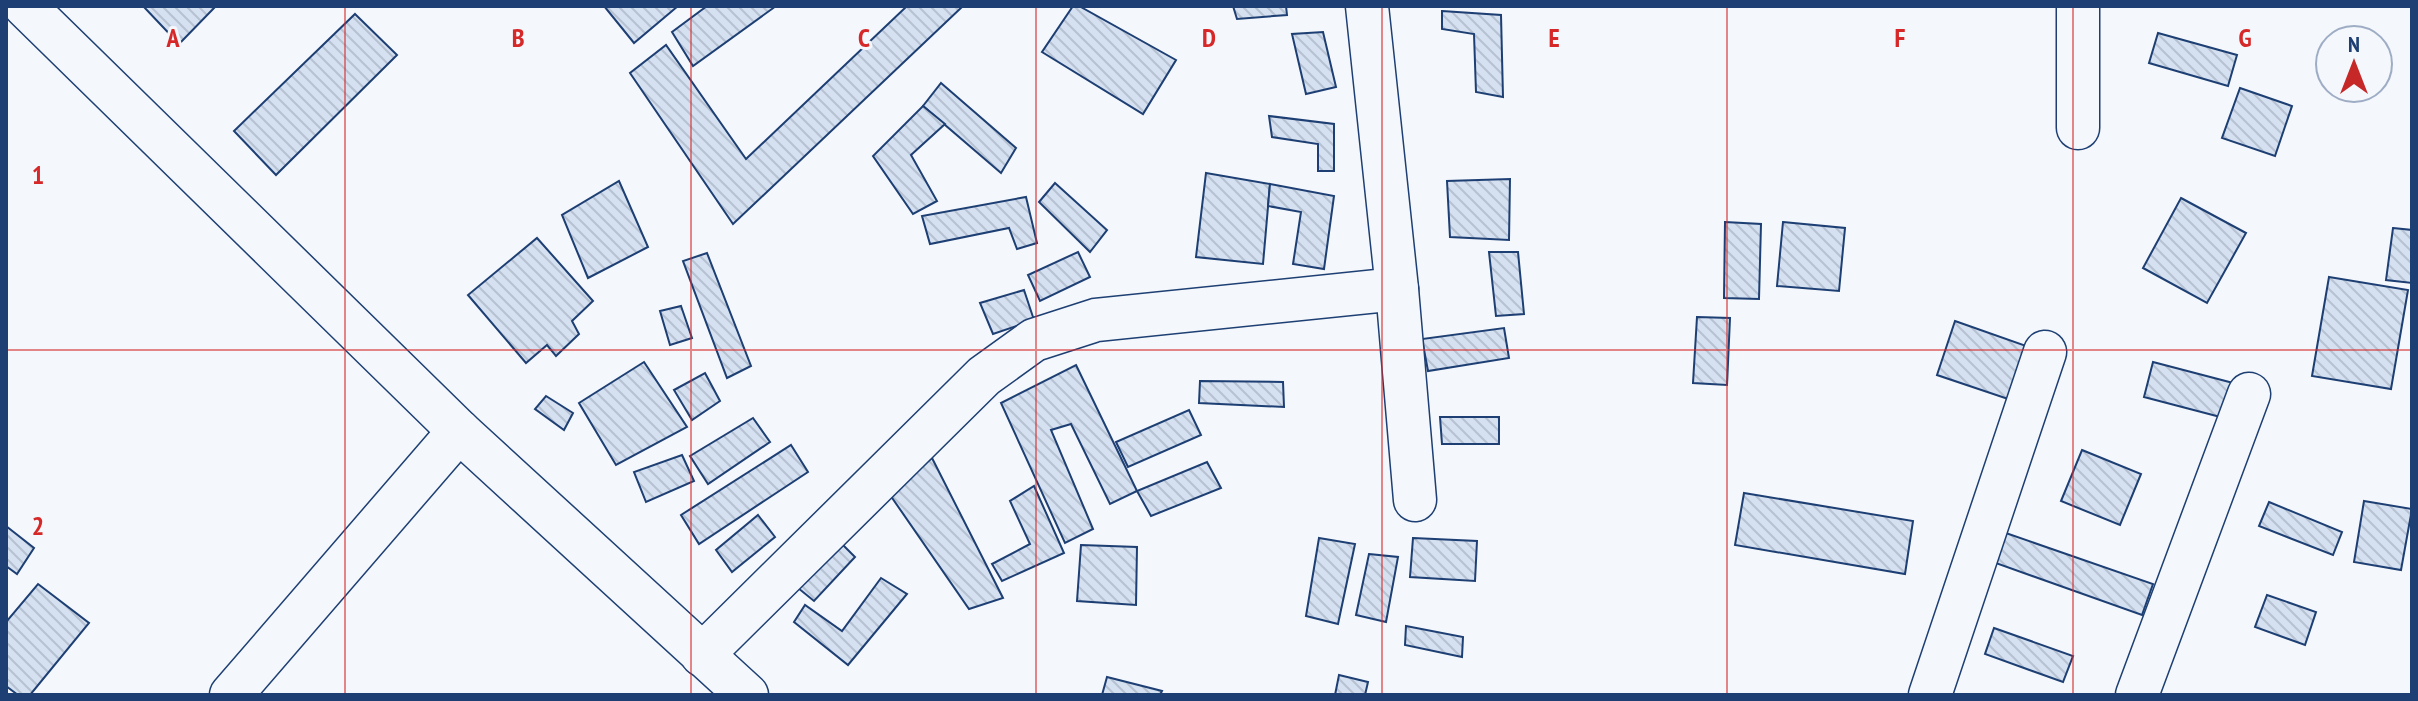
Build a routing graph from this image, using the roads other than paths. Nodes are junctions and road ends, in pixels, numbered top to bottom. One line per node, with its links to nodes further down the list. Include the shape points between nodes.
1 (25, 6): 8 (street)
2 (1367, 6): 5 (street)
3 (2078, 6): 4 (street)
4 (2078, 128)
5 (1397, 289): 9 (street); 10 (street, via 1096,320 1034,340 984,376)
6 (2045, 352): 13 (street)
7 (2249, 394): 14 (street)
8 (459, 431): 10 (street); 11 (street)
9 (1415, 500)
10 (702, 655): 12 (street)
11 (231, 695)
12 (747, 695)
13 (1930, 695)
14 (2137, 695)

